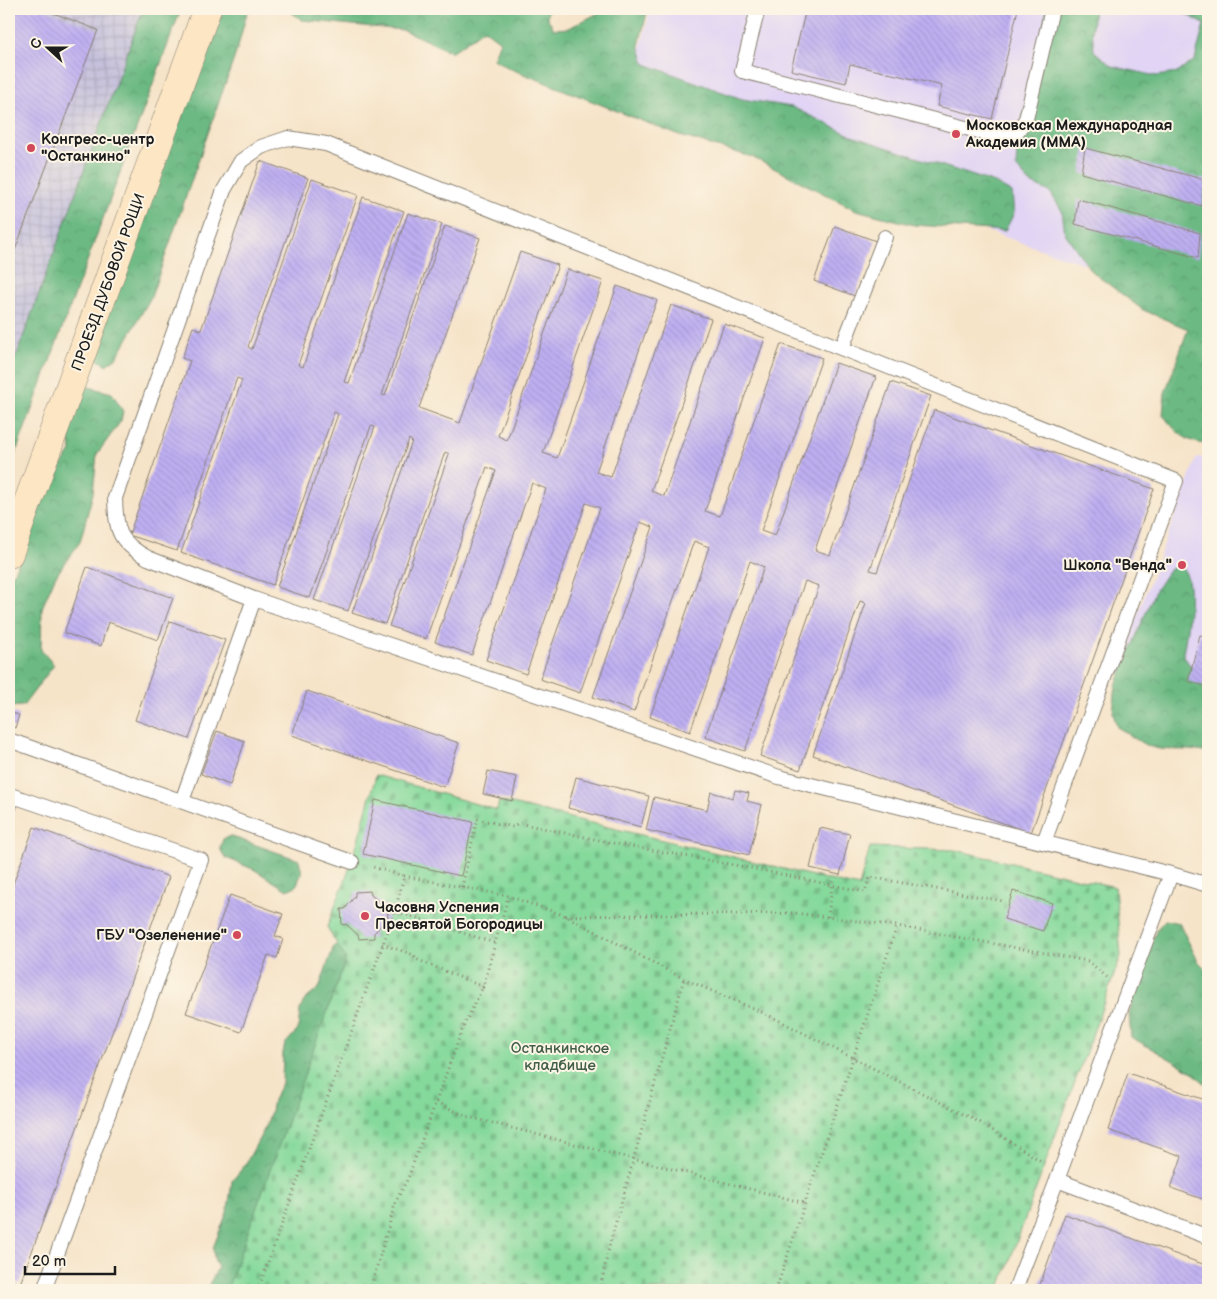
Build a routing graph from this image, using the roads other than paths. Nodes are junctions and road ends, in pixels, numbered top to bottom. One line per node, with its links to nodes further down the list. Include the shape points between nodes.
1 (208, 9): 6 (street, ПРОЕЗД ДУБОВОЙ РОЩИ)
2 (758, 9): 3 (lane, via 742,71 1001,137 1014,136 1026,120)
3 (1052, 9)
4 (885, 237): 5 (lane)
5 (842, 348): 7 (lane, via 326,144 288,138 261,147 241,161 224,190 115,498 116,524 133,550); 11 (lane, via 1176,481)
6 (9, 554)
7 (254, 598): 9 (lane); 11 (lane, via 779,777)
8 (9, 740): 9 (lane)
9 (182, 801): 12 (lane)
10 (9, 807): 17 (lane, via 12,796 201,860)
11 (1044, 842): 13 (lane)
12 (352, 862)
13 (1171, 874): 14 (lane); 15 (lane)
14 (1208, 884)
15 (1056, 1180): 16 (lane); 18 (lane)
16 (1208, 1238)
17 (44, 1290)
18 (1015, 1290)

